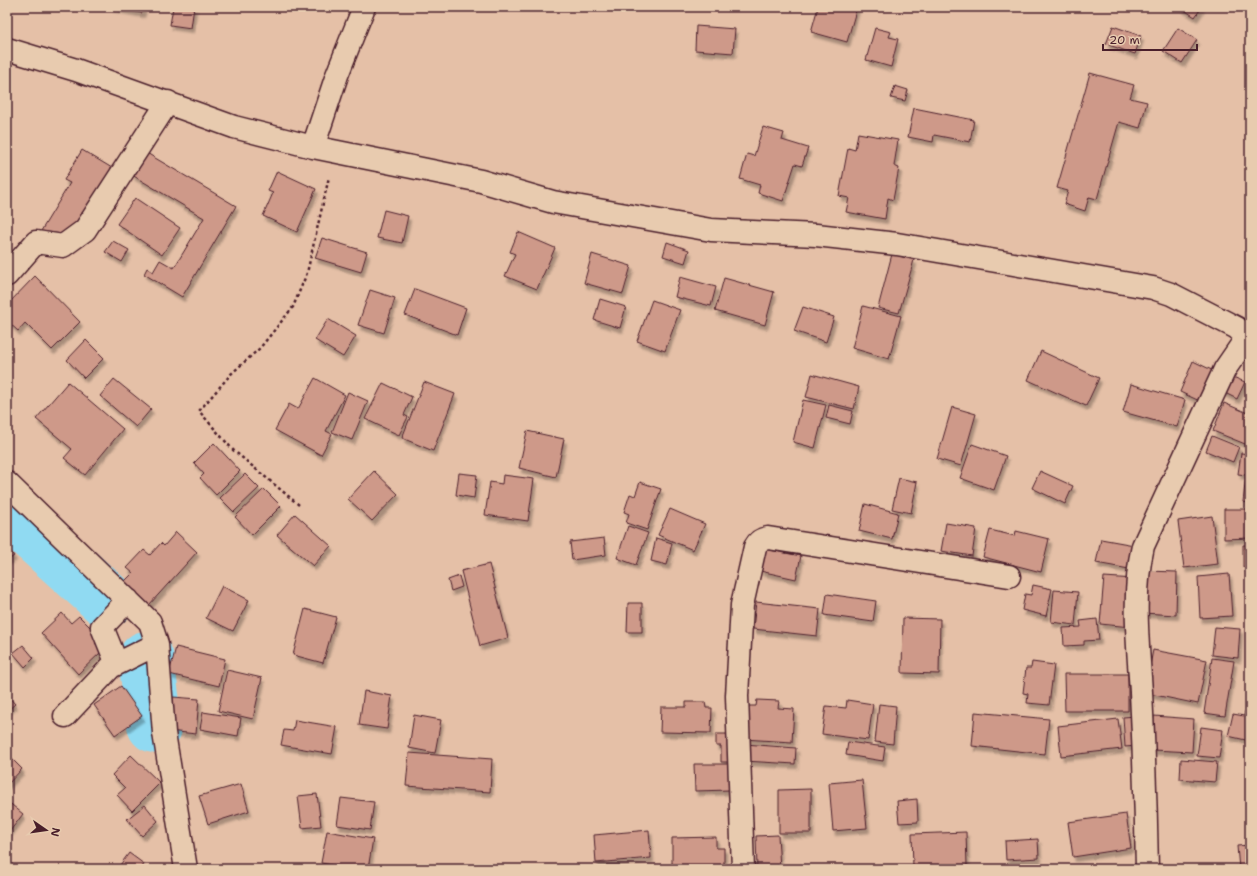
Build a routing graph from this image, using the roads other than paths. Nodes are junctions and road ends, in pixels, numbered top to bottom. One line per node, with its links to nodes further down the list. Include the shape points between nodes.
1 (364, 7): 4 (street, via 336,75)
2 (7, 49): 3 (street)
3 (168, 102): 4 (street, via 234,126); 5 (street, via 85,230 63,246 36,242)
4 (313, 147): 6 (street, via 481,181 553,202 711,230 816,235 897,244 1153,288 1171,294)
5 (7, 275)
6 (1246, 332): 15 (street, via 1225,369 1143,546 1139,566 1137,625)
7 (7, 483): 9 (street)
8 (1009, 576): 14 (street, via 768,538 758,542 742,605 737,696)
9 (128, 600): 10 (street, via 150,622); 11 (street, via 102,627)
10 (157, 644): 11 (street); 13 (street, via 164,733)
11 (117, 664): 12 (street, via 111,667)
12 (65, 716)
13 (186, 869)
14 (743, 869)
15 (1147, 869)

